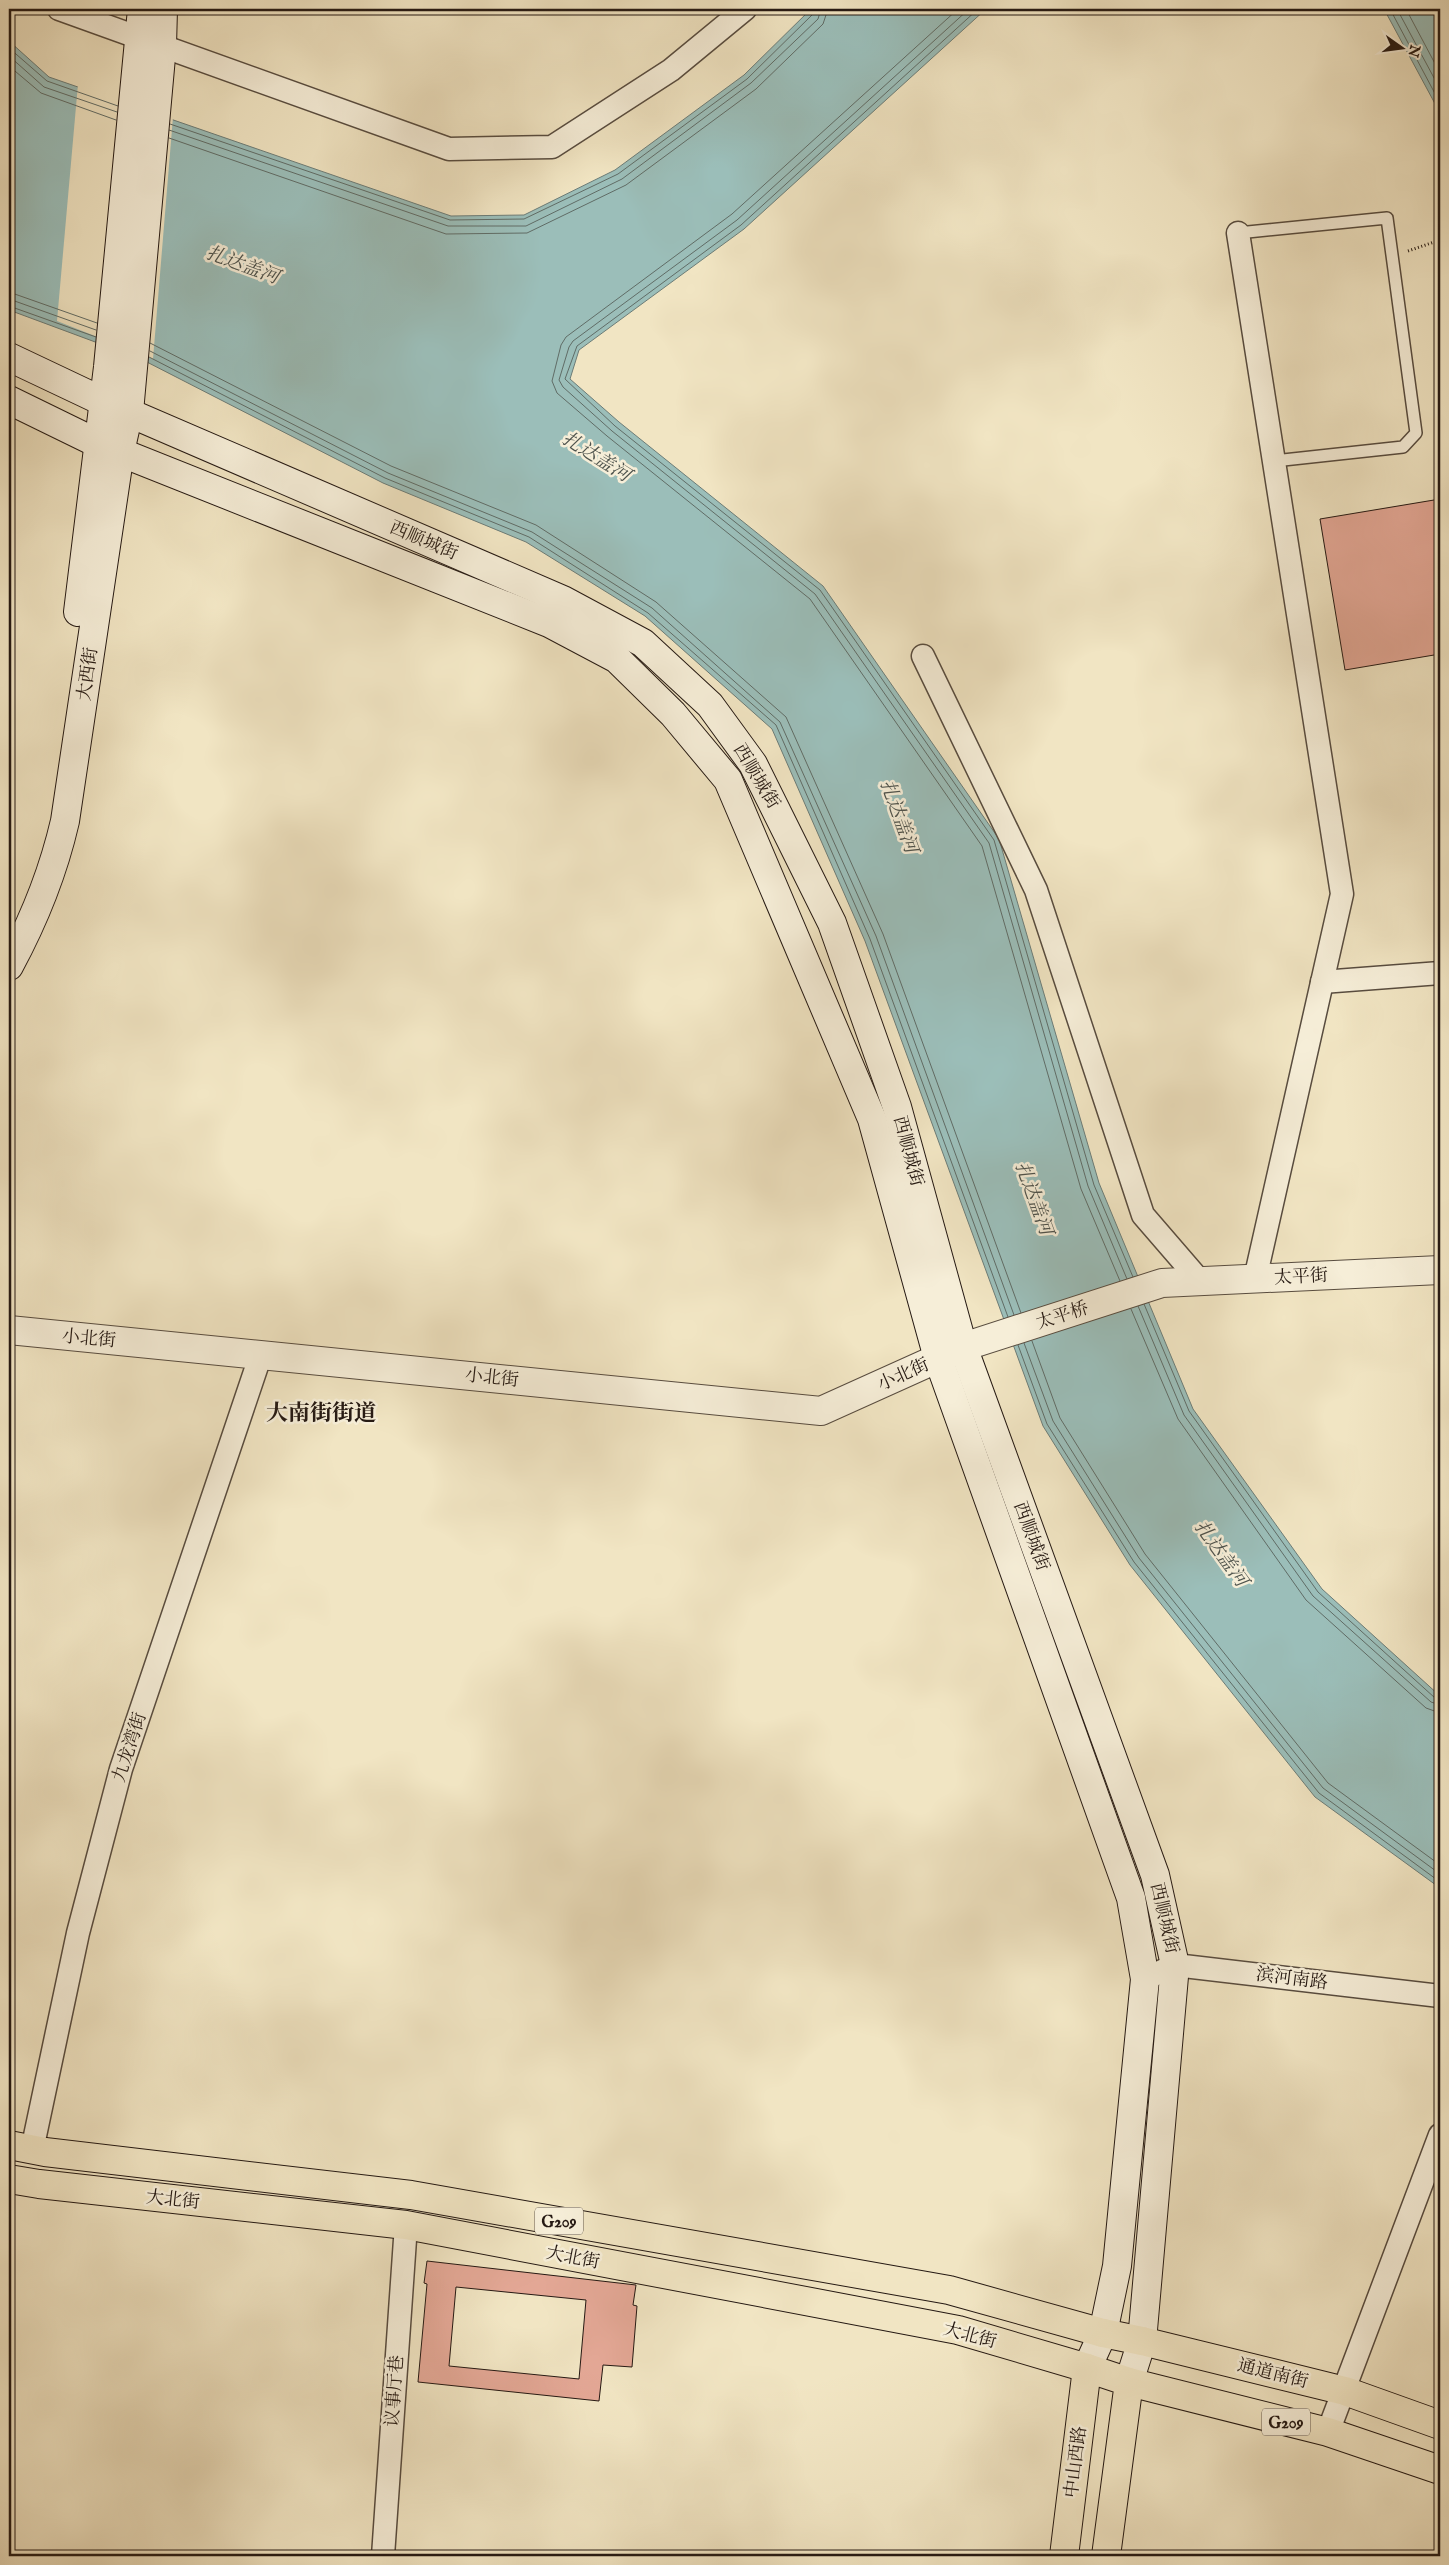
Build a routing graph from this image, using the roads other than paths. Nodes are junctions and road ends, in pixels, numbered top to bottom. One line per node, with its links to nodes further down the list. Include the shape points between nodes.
1 (59, 9): 5 (street)
2 (142, 9): 5 (main road)
3 (164, 9): 5 (main road)
4 (745, 9): 5 (street, via 671,70 552,148 449,149)
5 (152, 42): 8 (main road)
6 (1238, 233): 13 (street); 13 (lane, via 1387,218 1416,433 1403,446)
7 (9, 357): 10 (main road, 西顺城街)
8 (120, 370): 10 (main road); 11 (main road, 大西街)
9 (9, 400): 12 (main road, 西顺城街)
10 (104, 402): 11 (main road, 西顺城街); 12 (main road)
11 (129, 412): 12 (main road, 大西街); 24 (main road, 西顺城街, via 562,600 644,643 710,705 754,764 832,923 897,1107)
12 (109, 447): 15 (main road, 大西街, via 60,769 46,839); 16 (main road, 大西街, via 65,821 49,879 27,933); 26 (main road, 西顺城街, via 549,623 617,659 673,714 728,780 872,1119)
13 (1274, 462): 18 (street, via 1342,894)
14 (923, 656): 21 (street, via 1036,890 1142,1215)
15 (9, 937)
16 (9, 966)
17 (1440, 973): 18 (street)
18 (1322, 982): 20 (street)
19 (1440, 1270): 20 (main road, 太平街)
20 (1255, 1278): 21 (main road, 太平街)
21 (1200, 1281): 22 (main road, 太平街)
22 (1162, 1283): 24 (main road, 太平桥)
23 (9, 1330): 25 (main road, 小北街)
24 (963, 1347): 26 (main road, 小北街); 27 (main road, 西顺城街, via 1155,1875)
25 (260, 1354): 26 (main road, 小北街, via 821,1411); 31 (street, 九龙湾街, via 121,1769)
26 (938, 1358): 28 (main road, 西顺城街, via 1131,1898)
27 (1175, 1965): 28 (street); 29 (street, 滨河南路); 35 (main road, 西顺城街)
28 (1146, 1979): 34 (main road, 西顺城街, via 1117,2266)
29 (1440, 1996)
30 (1440, 2135): 38 (street)
31 (20, 2148): 34 (main road, 大北街 / G209, via 421,2197 949,2290)
32 (9, 2178): 33 (main road, 大北街 / G209)
33 (406, 2225): 36 (main road, 大北街 / G209, via 958,2330); 42 (street, 议事厅巷)
34 (1103, 2333): 35 (main road, 通道南街); 36 (main road, 西顺城街)
35 (1142, 2341): 37 (main road, 西顺城街); 38 (main road, 通道南街 / G209)
36 (1087, 2368): 37 (main road, 大北街); 43 (main road, 中山西路)
37 (1129, 2382): 40 (main road, G209); 44 (main road)
38 (1345, 2391): 39 (main road, 通道南街 / G209); 40 (street)
39 (1440, 2425)
40 (1328, 2432): 41 (main road, G209)
41 (1440, 2470)
42 (383, 2556)
43 (1064, 2556)
44 (1106, 2556)

